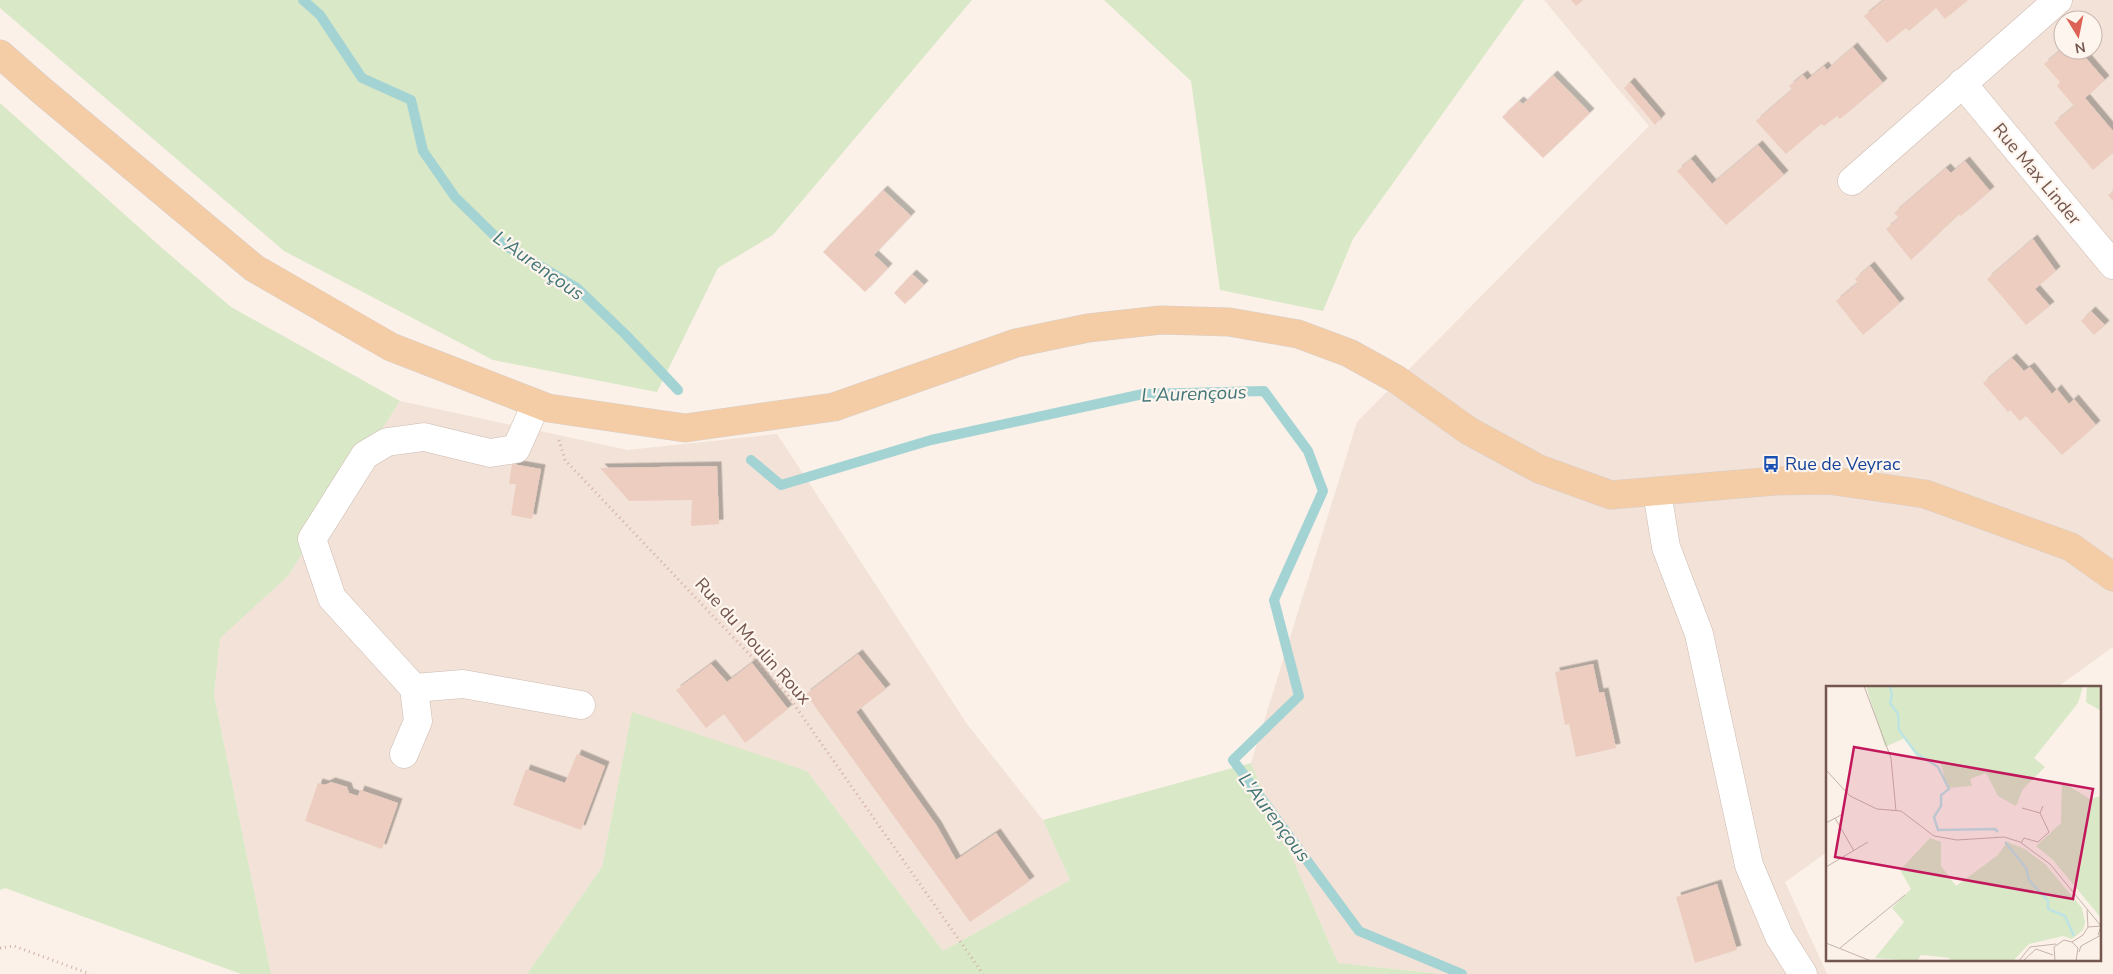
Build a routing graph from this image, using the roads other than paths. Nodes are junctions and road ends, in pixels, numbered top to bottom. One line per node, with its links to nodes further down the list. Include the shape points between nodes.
1 (2058, 0): 3 (street)
2 (0, 54): 6 (main road, via 254,268 391,347)
3 (1962, 83): 4 (street); 5 (street, Rue Max Linder)
4 (1852, 181)
5 (2113, 265)
6 (542, 406): 7 (main road, via 685,428 834,407 1016,343 1088,328 1161,320 1229,322 1298,334 1349,353 1396,379 1469,431 1539,469 1611,495); 9 (street, via 516,449 490,453 424,437 387,442 380,446 365,455 312,539 332,598)
7 (1657, 492): 8 (main road, via 1775,481 1827,480 1925,494 2072,547); 12 (street, via 1666,547 1699,634 1750,865 1779,936)
8 (2113, 577)
9 (414, 688): 10 (street, via 463,684); 11 (street, via 418,721)
10 (581, 705)
11 (404, 754)
12 (1803, 974)

